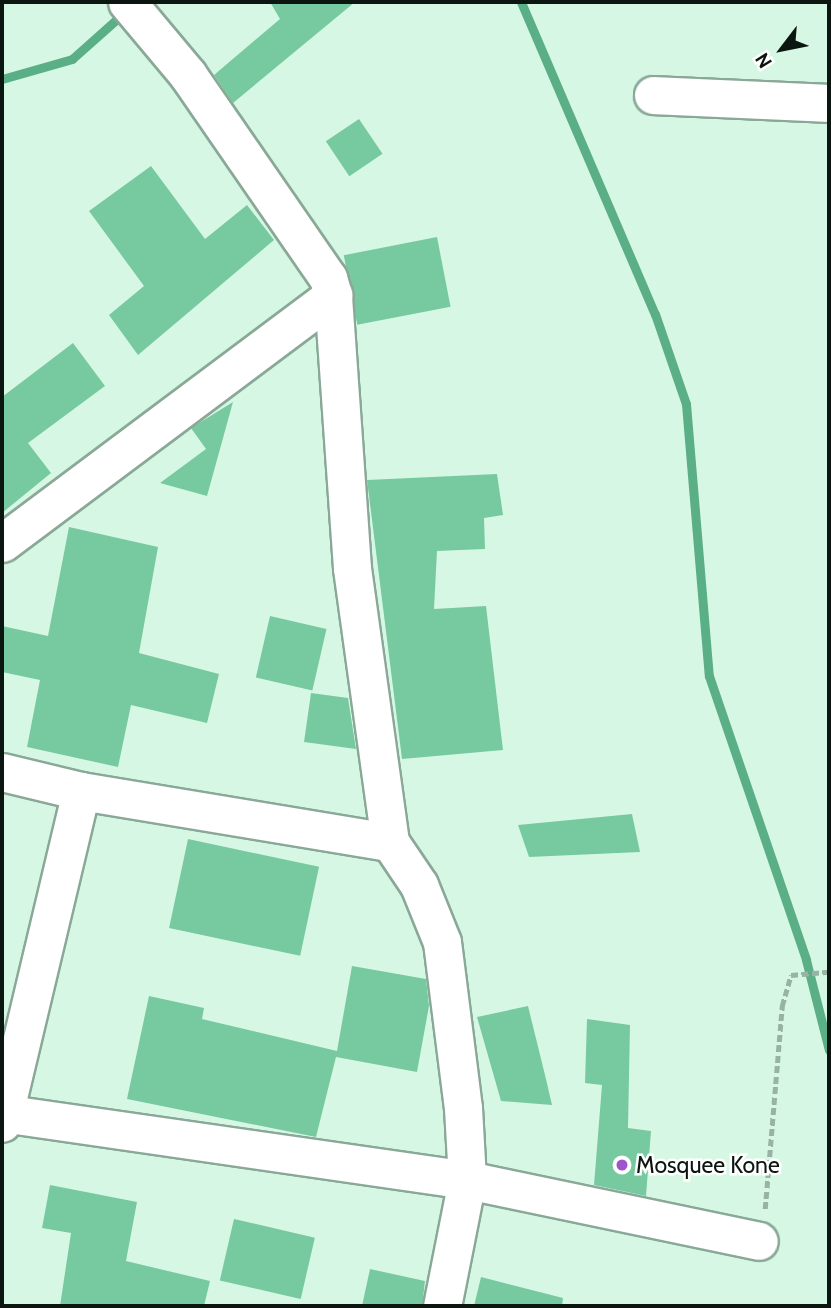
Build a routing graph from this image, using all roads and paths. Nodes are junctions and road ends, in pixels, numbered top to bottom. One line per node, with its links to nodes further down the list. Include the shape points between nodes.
1 (127, 2): 4 (street, via 188,75)
2 (653, 95): 3 (street)
3 (829, 103)
4 (333, 295): 5 (street); 8 (street, via 352,568)
5 (2, 543)
6 (2, 772): 7 (street)
7 (81, 791): 8 (street); 10 (street)
8 (390, 842): 11 (street, via 419,885 442,942)
9 (827, 971): 12 (path, via 791,975 782,1006 773,1166)
10 (2, 1117): 11 (street)
11 (467, 1180): 12 (street); 13 (street)
12 (759, 1241)
13 (442, 1306)

